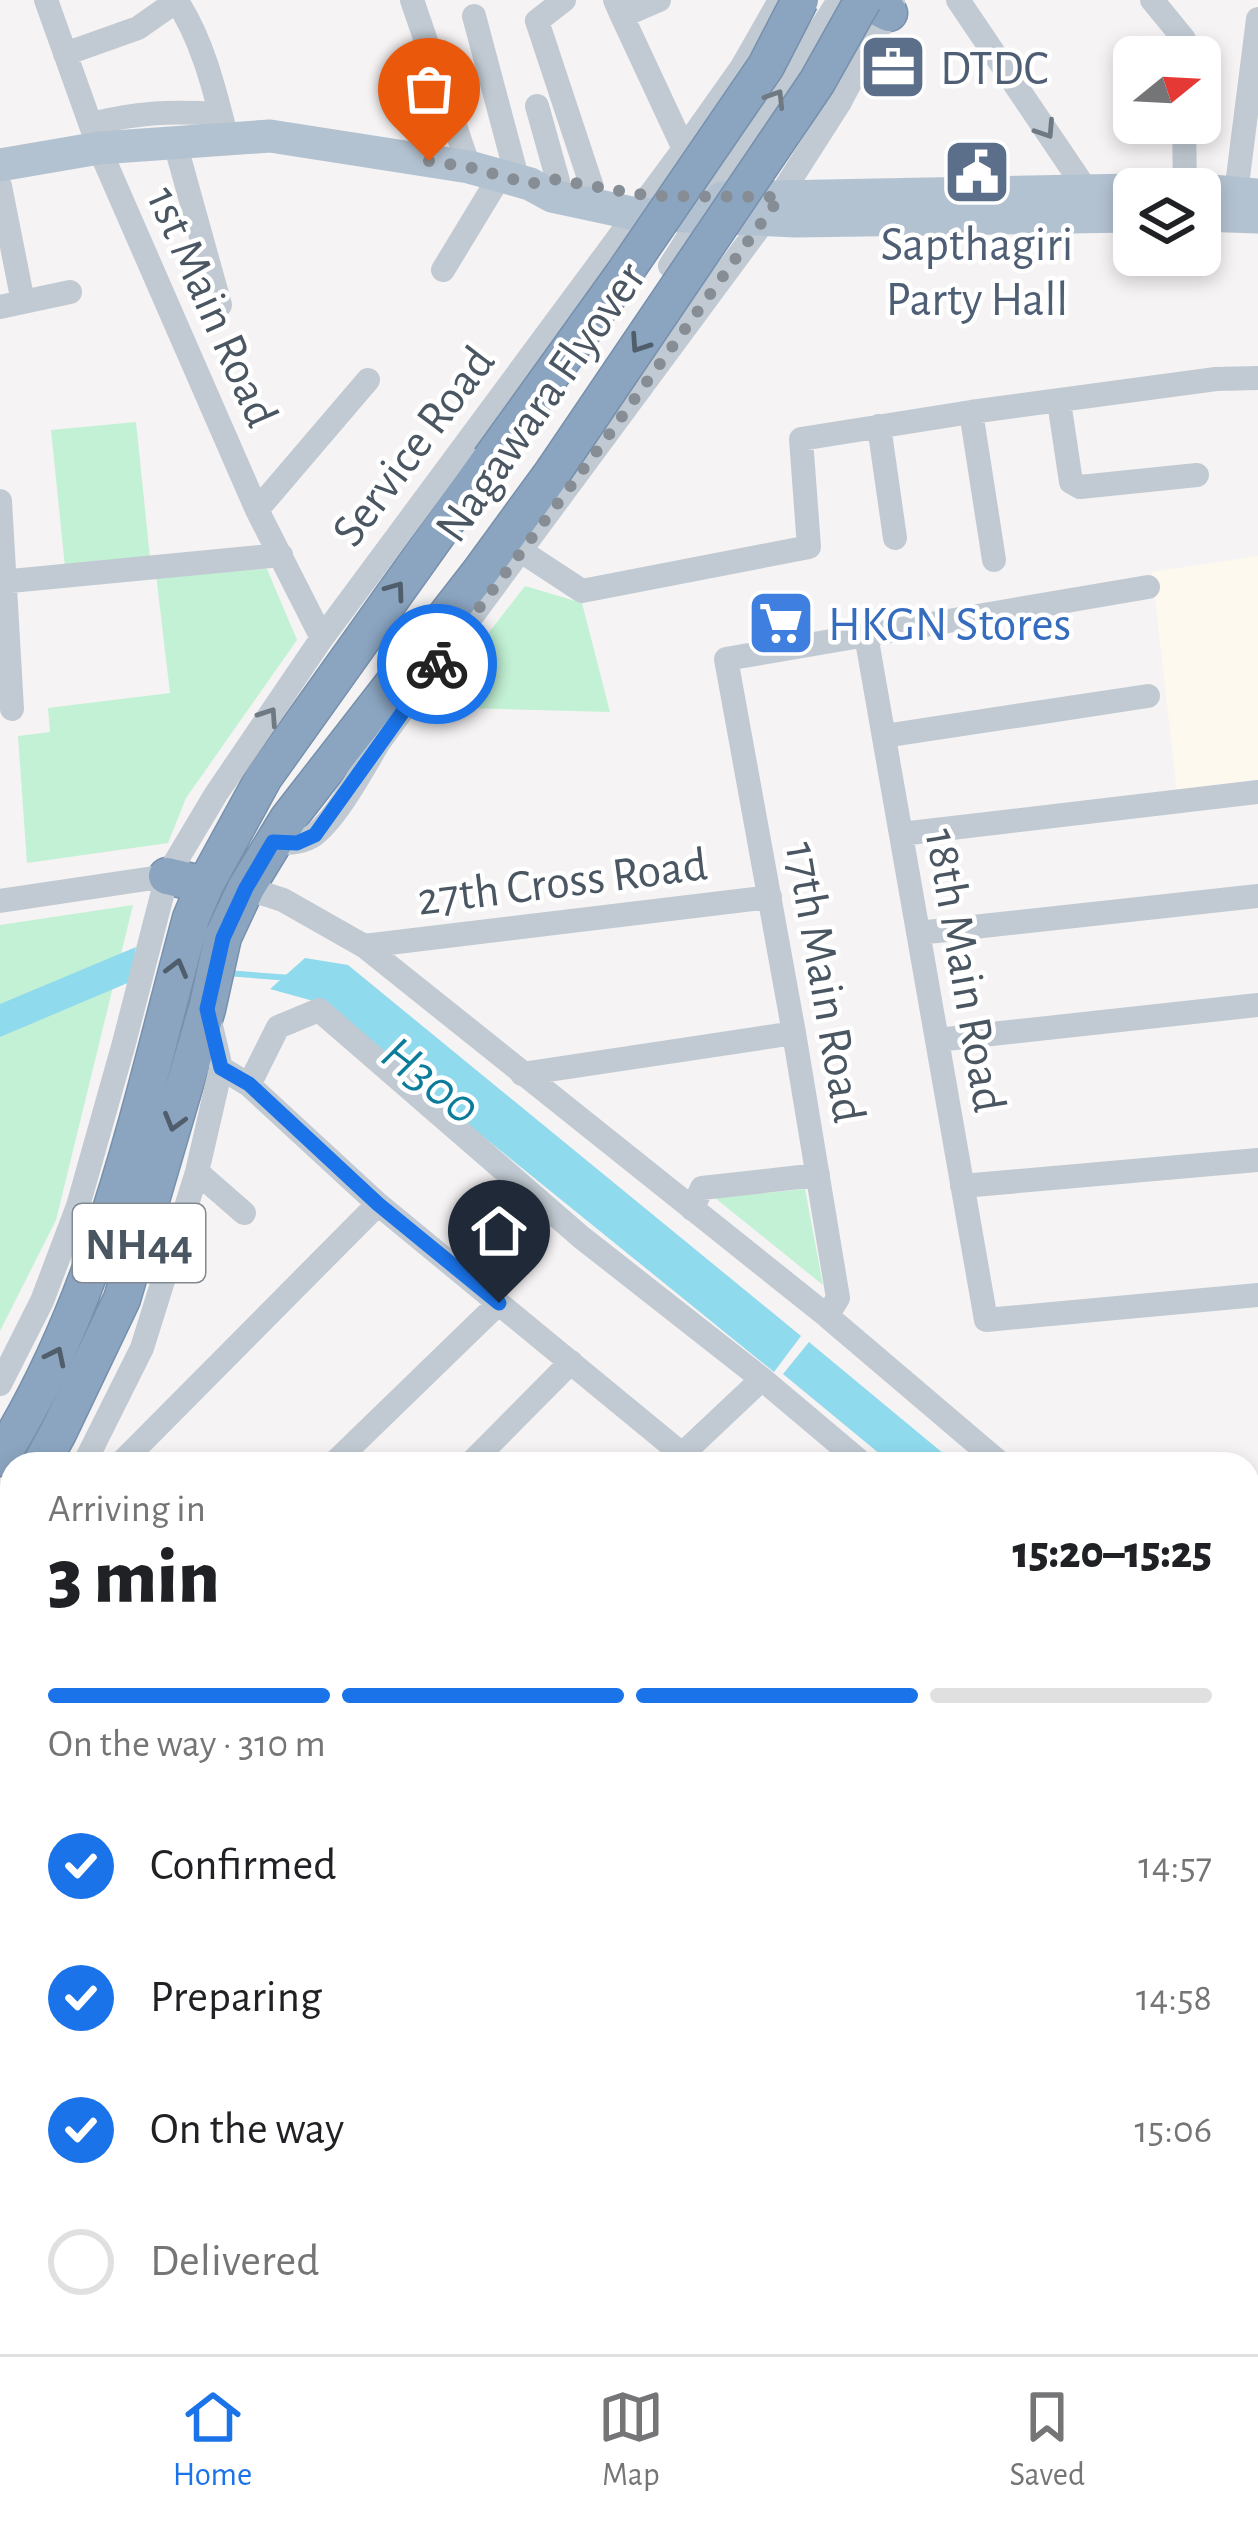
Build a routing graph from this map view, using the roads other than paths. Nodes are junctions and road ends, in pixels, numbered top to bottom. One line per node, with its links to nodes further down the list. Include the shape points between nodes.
1 (46, 0): 16 (street, 1st Main Road)
2 (177, 0): 16 (street, via 138,28); 18 (street)
3 (412, 0): 23 (street)
4 (564, 0): 25 (street, via 538,21)
5 (659, 0): 12 (street)
6 (780, 0): 21 (street, Service Road)
7 (800, 0): 66 (highway, Nagawara Flyover / NH44, one-way to 7, bridge, via 264,777 623,275 766,66)
8 (838, 0): 29 (street, one-way to 8)
9 (958, 0): 27 (street, one-way to 27)
10 (1151, 0): 15 (street)
11 (878, 3): 30 (street, via 840,102); 60 (highway, Nagawara Flyover / NH44, one-way to 60, bridge, via 553,472)
12 (618, 8): 21 (street)
13 (474, 16): 23 (street)
14 (1258, 20): 28 (street)
15 (1181, 36)
16 (65, 54): 19 (street, 1st Main Road)
17 (537, 106): 23 (street)
18 (224, 126): 19 (street, via 163,111 123,116); 20 (main road); 23 (main road)
19 (95, 136): 20 (main road); 22 (main road); 46 (street, 1st Main Road)
20 (175, 143): 38 (street)
21 (684, 148): 32 (street, Service Road)
22 (0, 165)
23 (515, 178): 25 (main road); 32 (main road); 34 (street)
24 (0, 186): 37 (street)
25 (592, 187): 32 (main road)
26 (1113, 190): 27 (main road)
27 (1087, 191): 30 (main road)
28 (1250, 202)
29 (709, 207): 30 (main road); 32 (main road); 33 (street)
30 (772, 209): 31 (main road); 35 (street)
31 (1113, 216)
32 (634, 217): 33 (street); 54 (street, Service Road)
33 (670, 266): 35 (street)
34 (442, 270)
35 (715, 289): 48 (street)
36 (70, 292): 37 (street)
37 (12, 304)
38 (220, 305)
39 (1258, 378): 41 (street)
40 (368, 380): 46 (street)
41 (1059, 402): 42 (street); 44 (street, via 1071,482 1080,487)
42 (971, 412): 43 (street); 50 (street)
43 (879, 426): 47 (street); 48 (street, via 801,439 809,547 582,591)
44 (1198, 475)
45 (0, 502): 51 (street)
46 (257, 510): 49 (street, 1st Main Road)
47 (895, 538)
48 (521, 550): 60 (street, via 315,835)
49 (281, 555): 51 (street); 54 (street, 1st Main Road)
50 (994, 560)
51 (3, 582): 56 (street)
52 (1148, 587): 53 (street)
53 (866, 635): 57 (street, 18th Main Road); 64 (street, 17th Main Road, via 726,659)
54 (322, 638): 61 (street, Service Road, one-way to 54)
55 (1148, 696): 57 (street)
56 (12, 710)
57 (884, 736): 59 (street, 18th Main Road)
58 (1258, 792): 59 (street)
59 (901, 834): 67 (street, 18th Main Road)
60 (273, 842): 62 (highway, NH44)
61 (167, 876): 65 (street); 66 (highway); 88 (street, Service Road, via 78,1206)
62 (246, 888): 68 (street); 70 (highway, NH44, via 223,938)
63 (1258, 896): 67 (street)
64 (770, 897): 68 (street, 27th Cross Road); 71 (street, 17th Main Road)
65 (0, 901)
66 (198, 901): 89 (highway, NH44, one-way to 66, via 87,1285)
67 (918, 933): 72 (street, 18th Main Road)
68 (364, 946): 74 (street)
69 (1258, 1005): 72 (street)
70 (207, 1009): 73 (street); 90 (highway, NH44, one-way to 90, via 122,1299)
71 (794, 1033): 74 (street); 78 (street, 17th Main Road)
72 (938, 1040): 79 (street, 18th Main Road)
73 (221, 1068): 75 (street); 77 (street)
74 (522, 1074): 81 (street)
75 (249, 1084): 80 (street); 87 (street, via 278,1027 319,1010 581,1237)
76 (1258, 1160): 79 (street)
77 (197, 1172): 82 (street); 91 (street)
78 (818, 1175): 81 (street, via 702,1188); 85 (street, 17th Main Road, via 838,1298)
79 (962, 1186): 83 (street, 18th Main Road, via 986,1320)
80 (378, 1204): 84 (street); 92 (street)
81 (692, 1209): 85 (street)
82 (244, 1214)
83 (1258, 1295)
84 (499, 1303): 86 (street); 93 (street)
85 (827, 1316): 98 (street)
86 (571, 1362): 94 (street); 95 (street)
87 (762, 1379): 96 (street); 97 (street)
88 (0, 1384)
89 (4, 1452)
90 (47, 1452)
91 (105, 1452)
92 (113, 1452)
93 (345, 1452)
94 (482, 1452)
95 (673, 1452)
96 (692, 1452)
97 (848, 1452)
98 (987, 1452)

